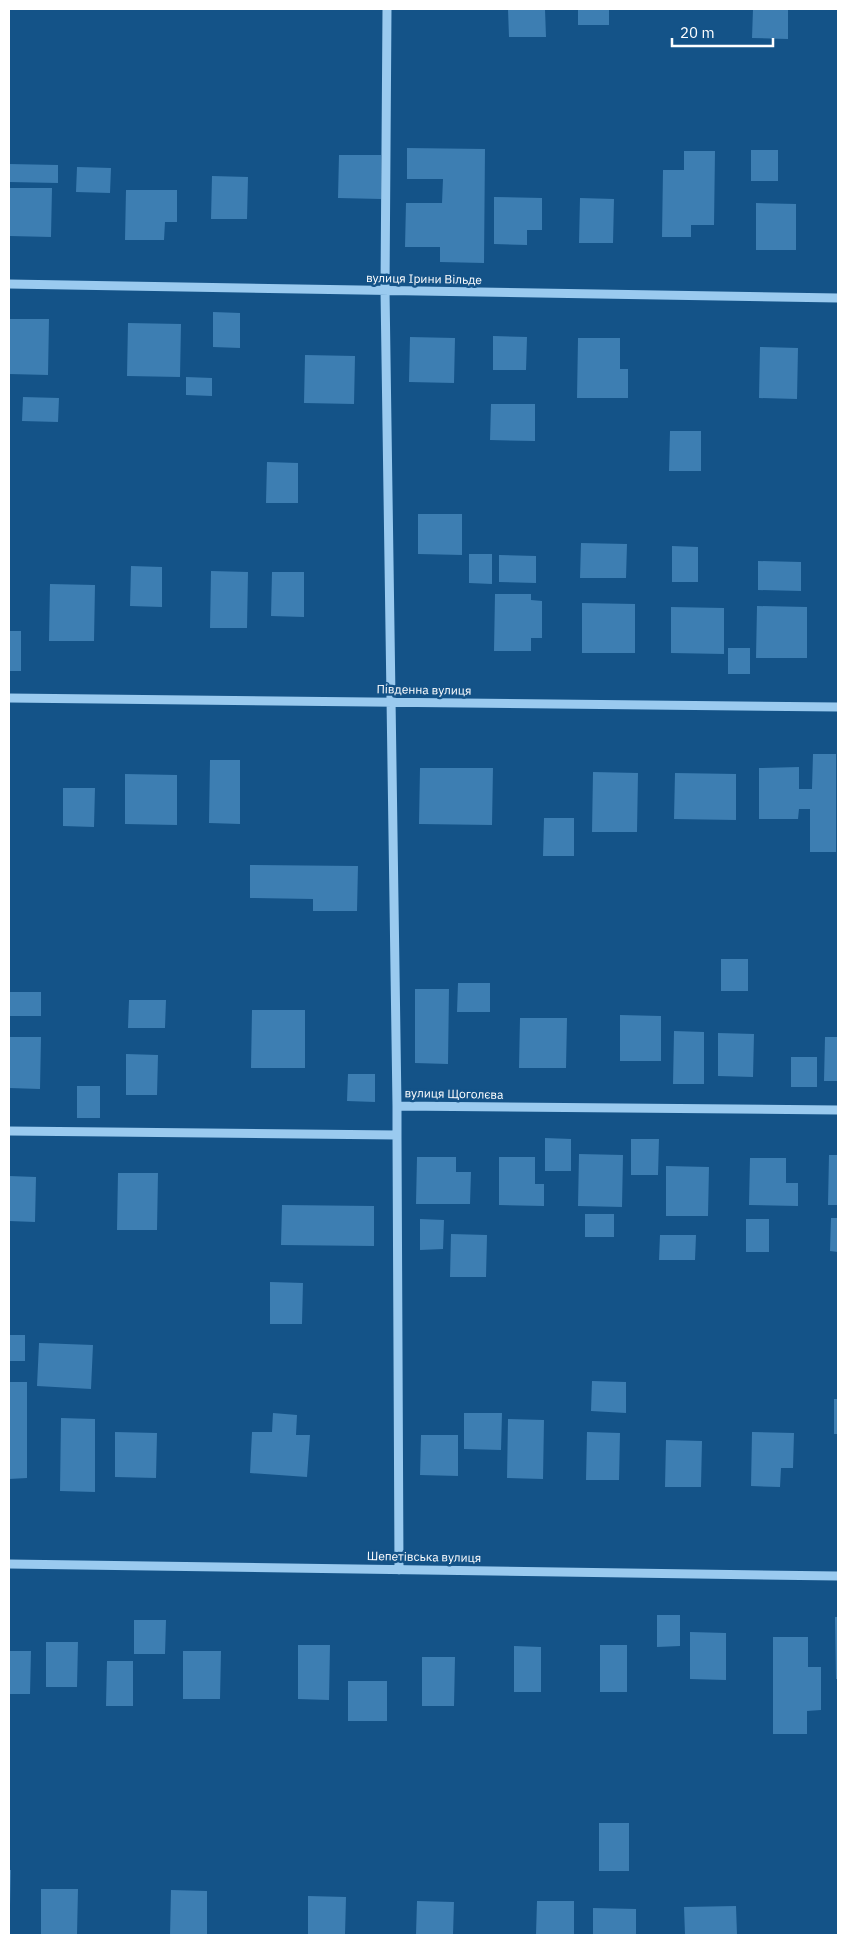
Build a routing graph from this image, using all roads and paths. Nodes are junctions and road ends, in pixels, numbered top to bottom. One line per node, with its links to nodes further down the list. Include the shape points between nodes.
1 (387, 9): 3 (street)
2 (9, 284): 3 (street, вулиця Ірини Вільде)
3 (385, 290): 4 (street, вулиця Ірини Вільде); 6 (street)
4 (838, 298)
5 (9, 698): 6 (street, Південна вулиця)
6 (390, 702): 7 (street, Південна вулиця); 8 (street)
7 (838, 707)
8 (396, 1106): 9 (street, вулиця Щоголєва); 11 (street, вулиця Щоголєва)
9 (838, 1110)
10 (9, 1131): 11 (street)
11 (397, 1135): 13 (street, вулиця Щоголєва)
12 (9, 1564): 13 (street, Шепетівська вулиця)
13 (399, 1570): 14 (street, Шепетівська вулиця)
14 (838, 1576)

